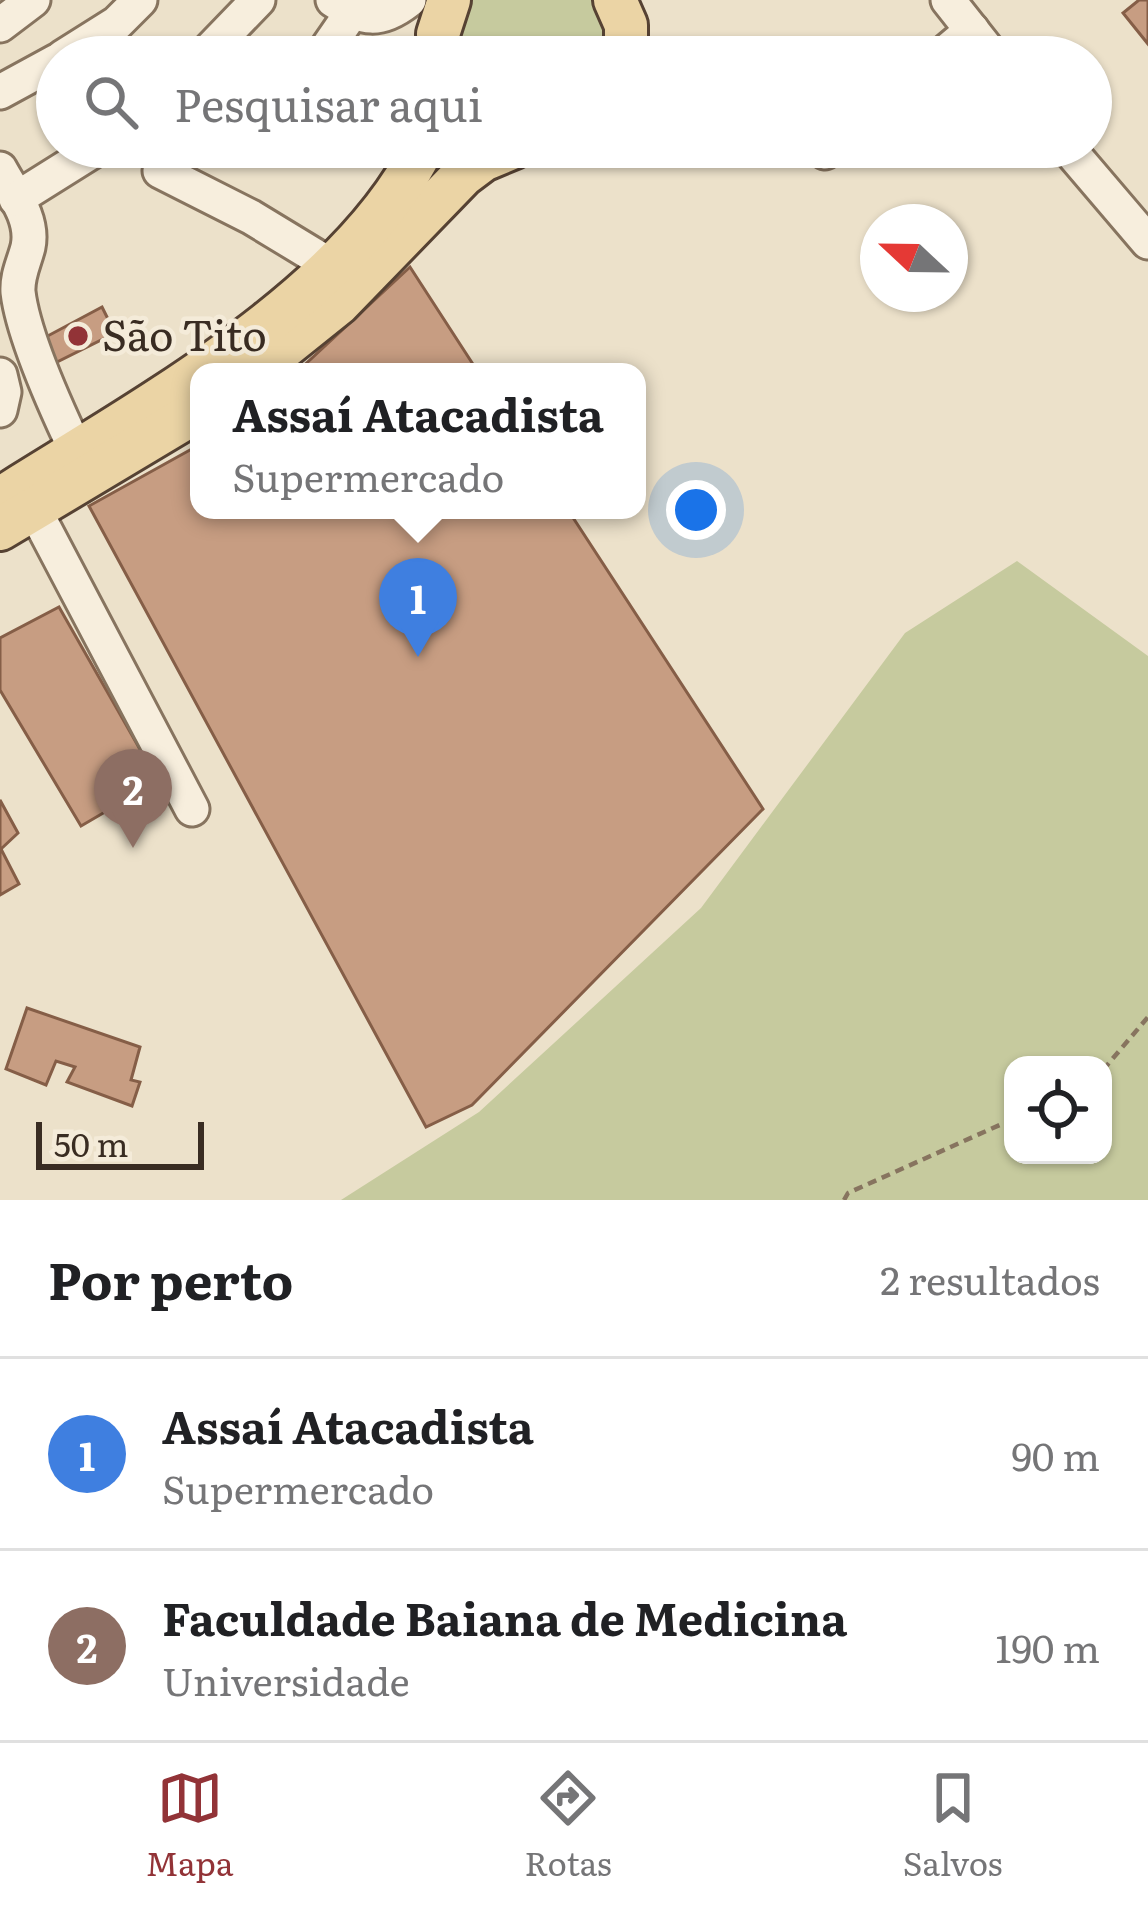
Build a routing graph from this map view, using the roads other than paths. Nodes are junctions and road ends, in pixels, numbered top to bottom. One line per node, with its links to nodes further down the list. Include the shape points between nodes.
1 (33, 0): 7 (street)
2 (140, 0): 9 (street)
3 (258, 0): 10 (street)
4 (409, 0): 6 (street, via 380,19)
5 (948, 0): 8 (street)
6 (342, 6): 11 (street)
7 (0, 25)
8 (972, 30): 12 (street); 13 (street)
9 (96, 36)
10 (223, 36)
11 (330, 36)
12 (965, 36)
13 (977, 36)
14 (36, 72): 15 (street)
15 (0, 92)
16 (47, 168): 21 (street)
17 (412, 168): 23 (main road, via 381,215)
18 (472, 168): 25 (main road, via 339,303)
19 (1085, 168): 22 (street)
20 (160, 171): 23 (street)
21 (8, 184): 30 (street, via 28,223 20,304)
22 (1148, 242)
23 (330, 265): 24 (main road)
24 (212, 363)
25 (264, 363)
26 (0, 375): 28 (street)
27 (190, 377): 30 (main road)
28 (0, 410)
29 (190, 415): 31 (main road)
30 (76, 450): 31 (main road)
31 (11, 512): 32 (street)
32 (192, 809)

